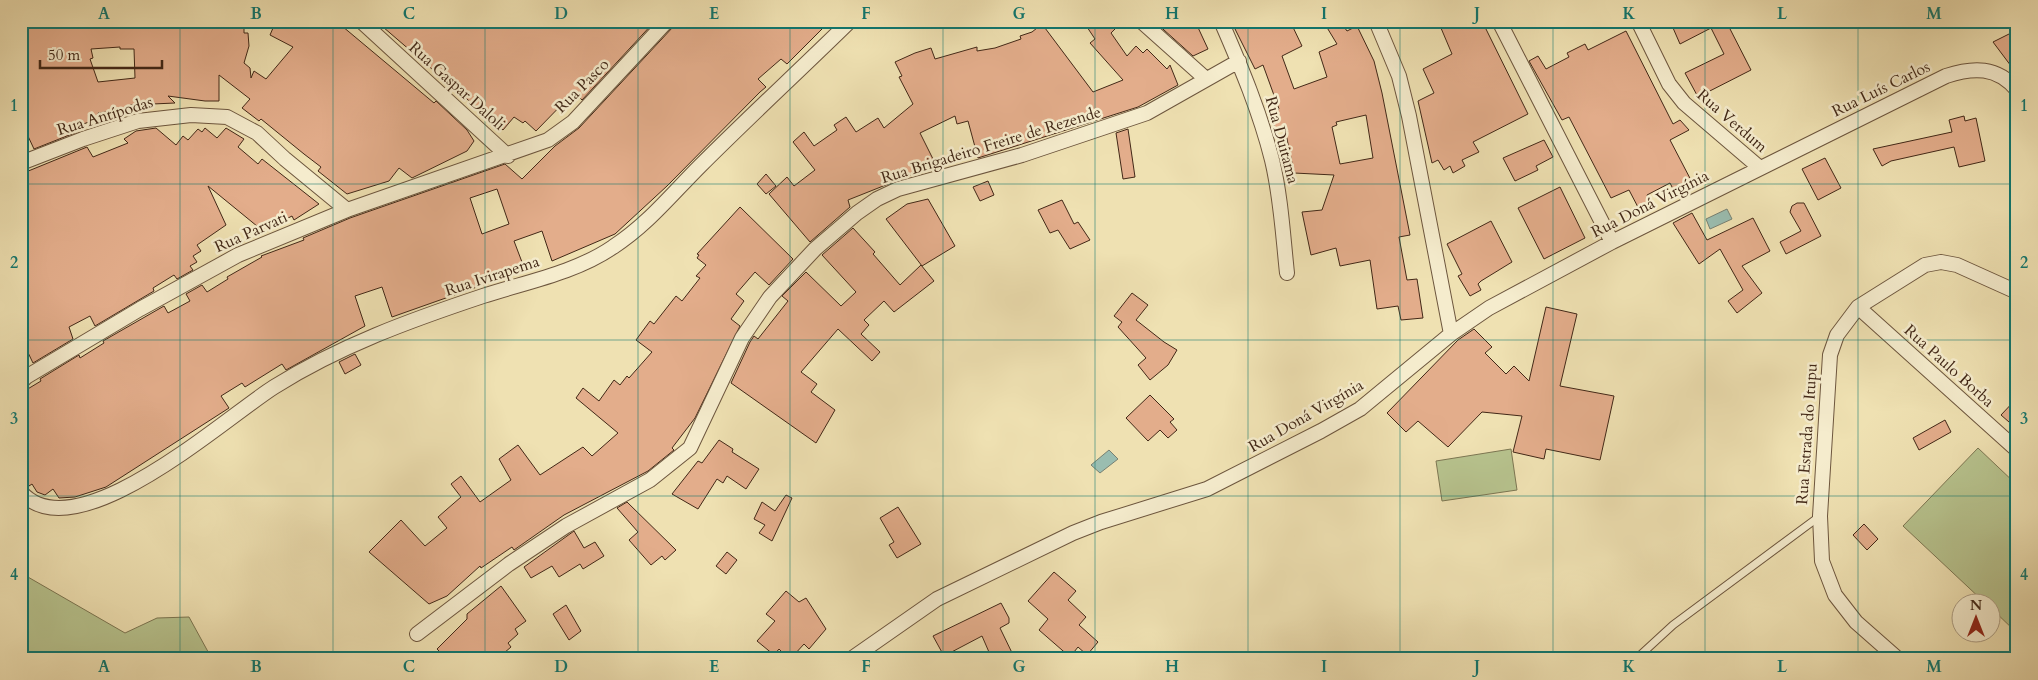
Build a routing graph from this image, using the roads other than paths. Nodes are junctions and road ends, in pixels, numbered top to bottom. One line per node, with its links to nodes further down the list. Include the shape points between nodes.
1 (361, 21): 12 (street, Rua Gaspar Daloli)
2 (667, 21): 12 (street, Rua Pasco, via 573,122 548,140)
3 (850, 21): 23 (street, Rua Ivirapema, via 641,227 611,249 554,274 374,335 328,357 274,387 150,475 99,500 72,509 51,509)
4 (1141, 21): 10 (street)
5 (1221, 21): 9 (street, Rua Duitama)
6 (1376, 21): 20 (street, via 1399,76 1409,116)
7 (1499, 21): 16 (street)
8 (1638, 21): 14 (street, Rua Verdum, via 1669,84 1684,103)
9 (1238, 61): 10 (street, Rua Brigadeiro Freire de Rezende); 17 (street, Rua Duitama, via 1257,107 1272,161)
10 (1206, 80): 25 (street, Rua Brigadeiro Freire de Rezende, via 1147,113 1022,155 898,189 857,213 815,249 770,297 742,338 690,448 650,480 566,526 509,564)
11 (2017, 90): 14 (street, Rua Luís Carlos, via 2009,81 1985,70 1966,70 1946,76)
12 (508, 156): 15 (street, Rua Parvati)
13 (21, 163): 15 (street, Rua Antípodas, via 138,121 191,115 227,117 257,133)
14 (1760, 168): 16 (street, Rua Doná Virgínia)
15 (348, 210): 21 (street, Rua Parvati, via 238,255)
16 (1612, 242): 20 (street, Rua Doná Virgínia, via 1489,308)
17 (1288, 273)
18 (2017, 292): 19 (street, Rua Estrada do Itupu, via 1957,265 1941,262 1925,265)
19 (1858, 307): 22 (street, Rua Paulo Borba); 24 (street, Rua Estrada do Itupu, via 1837,335 1830,355)
20 (1451, 334): 26 (street, Rua Doná Virgínia, via 1360,409 1321,431 1208,489 1101,522 937,599)
21 (23, 376)
22 (2017, 450)
23 (21, 492)
24 (1820, 516): 27 (lane, Rua Estrada do Itupu, via 1673,625); 28 (street, via 1822,562 1835,595 1856,622)
25 (417, 634)
26 (851, 659)
27 (1636, 659)
28 (1898, 659)

